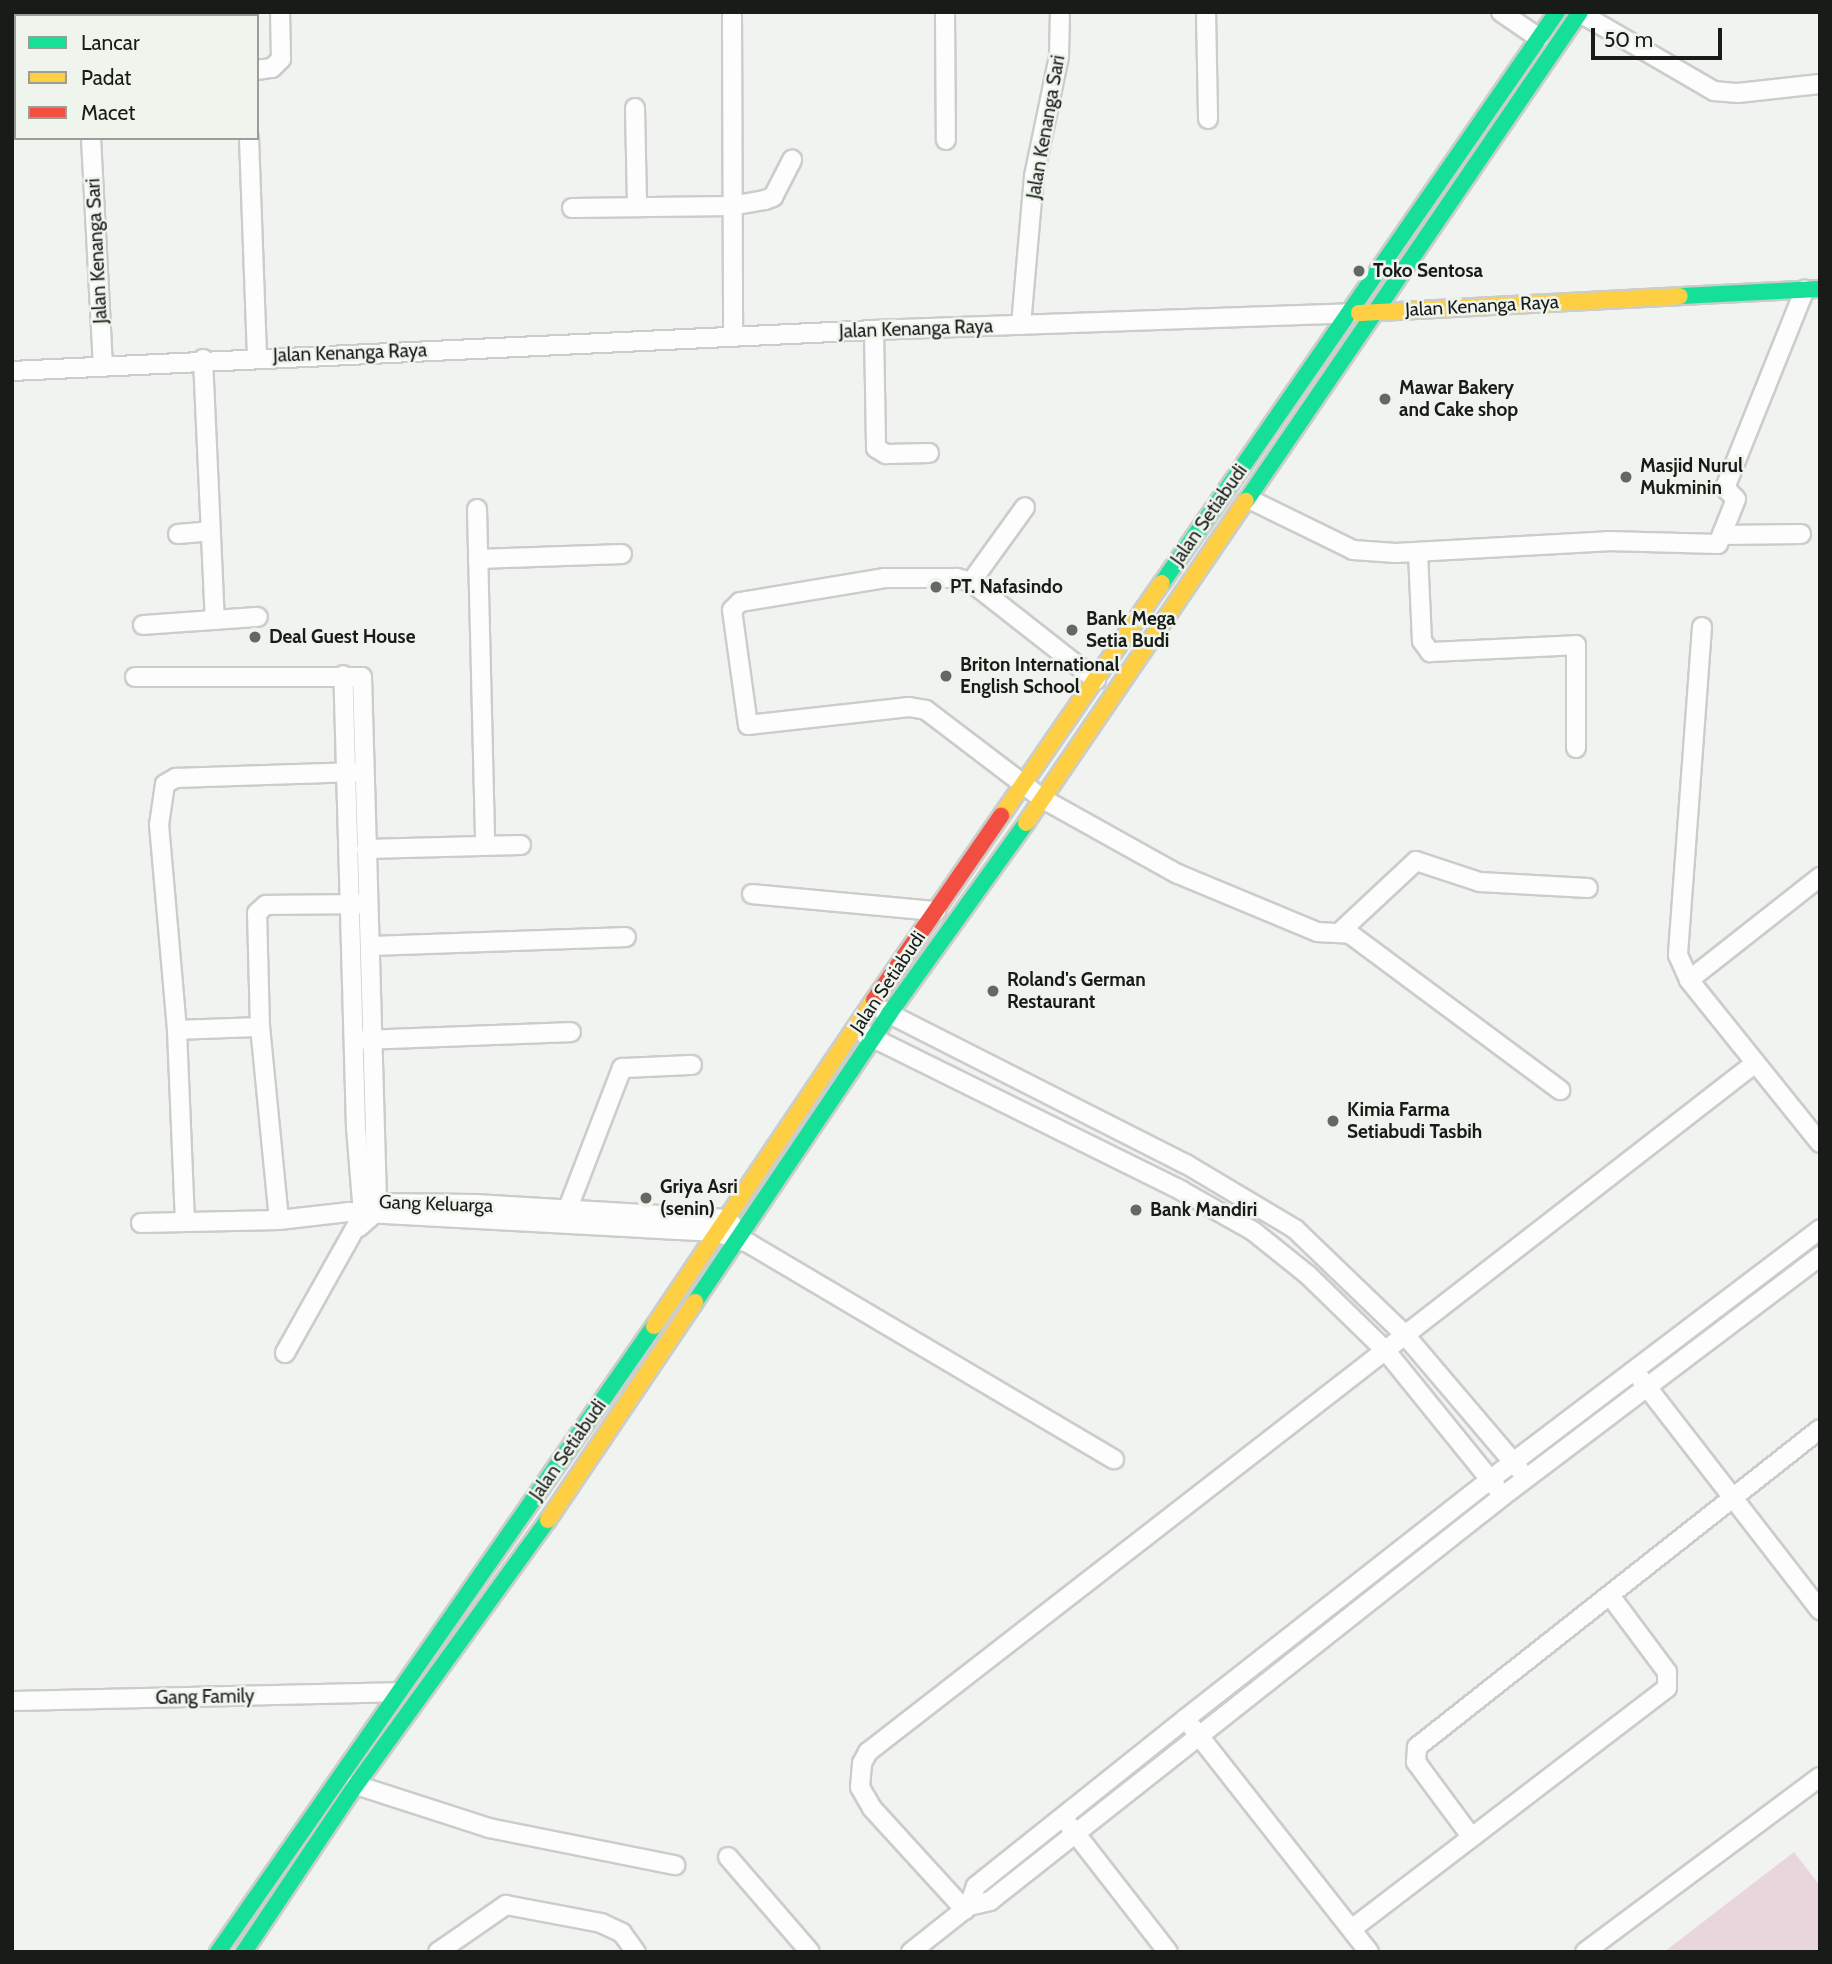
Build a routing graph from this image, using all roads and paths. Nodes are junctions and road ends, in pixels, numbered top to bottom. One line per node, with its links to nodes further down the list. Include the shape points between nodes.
1 (279, 12): 10 (street, via 281,59 272,68)
2 (732, 12): 18 (street)
3 (945, 12): 16 (street)
4 (1060, 12): 24 (street, Jalan Kenanga Sari, via 1059,56 1034,176)
5 (1206, 12): 13 (street)
6 (1501, 12): 9 (street)
7 (1557, 12): 9 (main road, Jalan Setiabudi)
8 (1580, 13): 11 (street, via 1714,91 1738,93); 22 (main road, Jalan Setiabudi)
9 (1539, 38): 23 (main road, Jalan Setiabudi)
10 (259, 70)
11 (1820, 84)
12 (635, 108): 19 (street)
13 (1208, 119)
14 (91, 140): 29 (street, Jalan Kenanga Sari)
15 (249, 140): 27 (street)
16 (946, 140)
17 (792, 160): 18 (street, via 773,197)
18 (731, 206): 19 (street); 26 (street)
19 (637, 207): 20 (street)
20 (572, 208)
21 (1812, 289): 22 (main road, Jalan Kenanga Raya); 38 (street, via 1725,488 1736,499)
22 (1377, 312): 23 (main road, Jalan Kenanga Raya); 32 (main road, Jalan Setiabudi)
23 (1349, 313): 24 (street, Jalan Kenanga Raya); 48 (main road, Jalan Setiabudi)
24 (1021, 325): 25 (street, Jalan Kenanga Raya)
25 (874, 330): 26 (street, Jalan Kenanga Raya); 31 (street, via 876,448 886,454)
26 (733, 337): 27 (street, Jalan Kenanga Raya)
27 (257, 357): 28 (street, Jalan Kenanga Raya)
28 (202, 359): 29 (street, Jalan Kenanga Raya); 35 (street)
29 (103, 364): 30 (street, Jalan Kenanga Raya)
30 (12, 370)
31 (929, 453)
32 (1249, 499): 39 (street, via 1341,547); 52 (main road, Jalan Setiabudi)
33 (1024, 507): 42 (street)
34 (477, 509): 41 (street)
35 (210, 531): 36 (street); 44 (street)
36 (178, 534)
37 (1801, 534): 38 (street)
38 (1722, 536): 39 (street, via 1714,545 1608,541)
39 (1418, 552): 49 (street, via 1422,641 1430,652 1576,645)
40 (622, 554): 41 (street)
41 (478, 559): 53 (street)
42 (971, 582): 48 (street); 51 (street, via 940,576 885,578 737,604 731,614 746,721 754,727 918,708)
43 (258, 617): 44 (street)
44 (215, 620): 45 (street)
45 (143, 625)
46 (1702, 627): 65 (street, via 1677,948)
47 (135, 677): 50 (street, via 343,675)
48 (1096, 680): 51 (main road, Jalan Setiabudi)
49 (1576, 748)
50 (354, 772): 55 (street); 59 (street); 69 (street, via 176,778 165,783 160,793 159,825)
51 (1025, 787): 52 (street); 61 (main road, Jalan Setiabudi)
52 (1043, 799): 62 (street, via 1178,874 1317,932); 67 (main road, Jalan Setiabudi)
53 (485, 845): 54 (street); 55 (street)
54 (522, 845)
55 (366, 849): 60 (street)
56 (1820, 877): 65 (street)
57 (1588, 888): 62 (street, via 1480,882 1416,861)
58 (752, 894): 61 (street)
59 (350, 904): 60 (street); 68 (street, via 266,905 258,911); 74 (street)
60 (370, 905): 64 (street)
61 (936, 911): 66 (main road, Jalan Setiabudi)
62 (1342, 930): 77 (street)
63 (626, 937): 64 (street)
64 (373, 946): 72 (street)
65 (1689, 980): 75 (street)
66 (871, 1004): 67 (street); 70 (main road, Jalan Setiabudi)
67 (889, 1014): 73 (main road, Jalan Setiabudi); 78 (street)
68 (260, 1027): 69 (street); 85 (street)
69 (177, 1030): 86 (street)
70 (855, 1030): 73 (street); 88 (main road, Jalan Setiabudi)
71 (571, 1032): 72 (street)
72 (373, 1039): 74 (street); 83 (street)
73 (874, 1039): 80 (street); 90 (main road, Jalan Setiabudi)
74 (354, 1040): 83 (street)
75 (1754, 1064): 79 (street); 92 (street)
76 (692, 1065): 84 (street, via 622,1068)
77 (1560, 1090)
78 (1120, 1131): 80 (street); 81 (street)
79 (1820, 1143)
80 (1108, 1154): 82 (street)
81 (1186, 1164): 82 (street); 92 (street, via 1295,1229)
82 (1174, 1187): 93 (street, via 1253,1231 1327,1292)
83 (364, 1212): 84 (street, Gang Keluarga); 85 (street, Gang Keluarga); 94 (street)
84 (564, 1218): 88 (street, Gang Keluarga)
85 (279, 1220): 86 (street, Gang Keluarga)
86 (185, 1222): 87 (street, Gang Keluarga)
87 (141, 1223)
88 (721, 1226): 90 (street, Gang Keluarga); 107 (main road, Jalan Setiabudi, via 580,1436)
89 (1820, 1229): 95 (street)
90 (743, 1239): 98 (street, Gang Keluarga); 112 (main road, Jalan Setiabudi)
91 (1820, 1256): 96 (street)
92 (1405, 1335): 93 (street); 99 (street)
93 (1386, 1351): 101 (street); 118 (street, via 868,1752 860,1787 872,1808)
94 (285, 1353)
95 (1634, 1369): 96 (street); 99 (street)
96 (1647, 1387): 100 (street); 103 (street)
97 (1820, 1429): 103 (street)
98 (1114, 1459)
99 (1513, 1461): 100 (street); 101 (street)
100 (1527, 1478): 102 (street)
101 (1491, 1479): 102 (street); 109 (street)
102 (1503, 1496): 110 (street)
103 (1732, 1497): 104 (street); 105 (street)
104 (1813, 1586): 106 (street)
105 (1611, 1597): 115 (street, via 1415,1750 1416,1762); 115 (street, via 1667,1672 1667,1688)
106 (1820, 1611)
107 (397, 1692): 108 (street, Gang Family); 121 (main road, Jalan Setiabudi)
108 (12, 1701)
109 (1185, 1719): 110 (street); 113 (street)
110 (1199, 1736): 114 (street); 119 (street)
111 (1820, 1777): 128 (street)
112 (356, 1786): 117 (street, via 489,1828); 122 (main road, Jalan Setiabudi)
113 (1063, 1817): 114 (street); 118 (street, via 976,1886)
114 (1075, 1833): 118 (street, via 990,1901); 120 (street)
115 (1470, 1835): 119 (street)
116 (728, 1857): 125 (street)
117 (675, 1865)
118 (967, 1908): 126 (street)
119 (1353, 1928): 127 (street)
120 (1159, 1948)
121 (218, 1952)
122 (244, 1952)
123 (438, 1952): 124 (street, via 493,1909 514,1905 611,1927)
124 (636, 1952)
125 (810, 1952)
126 (911, 1952)
127 (1369, 1952)
128 (1585, 1952)

